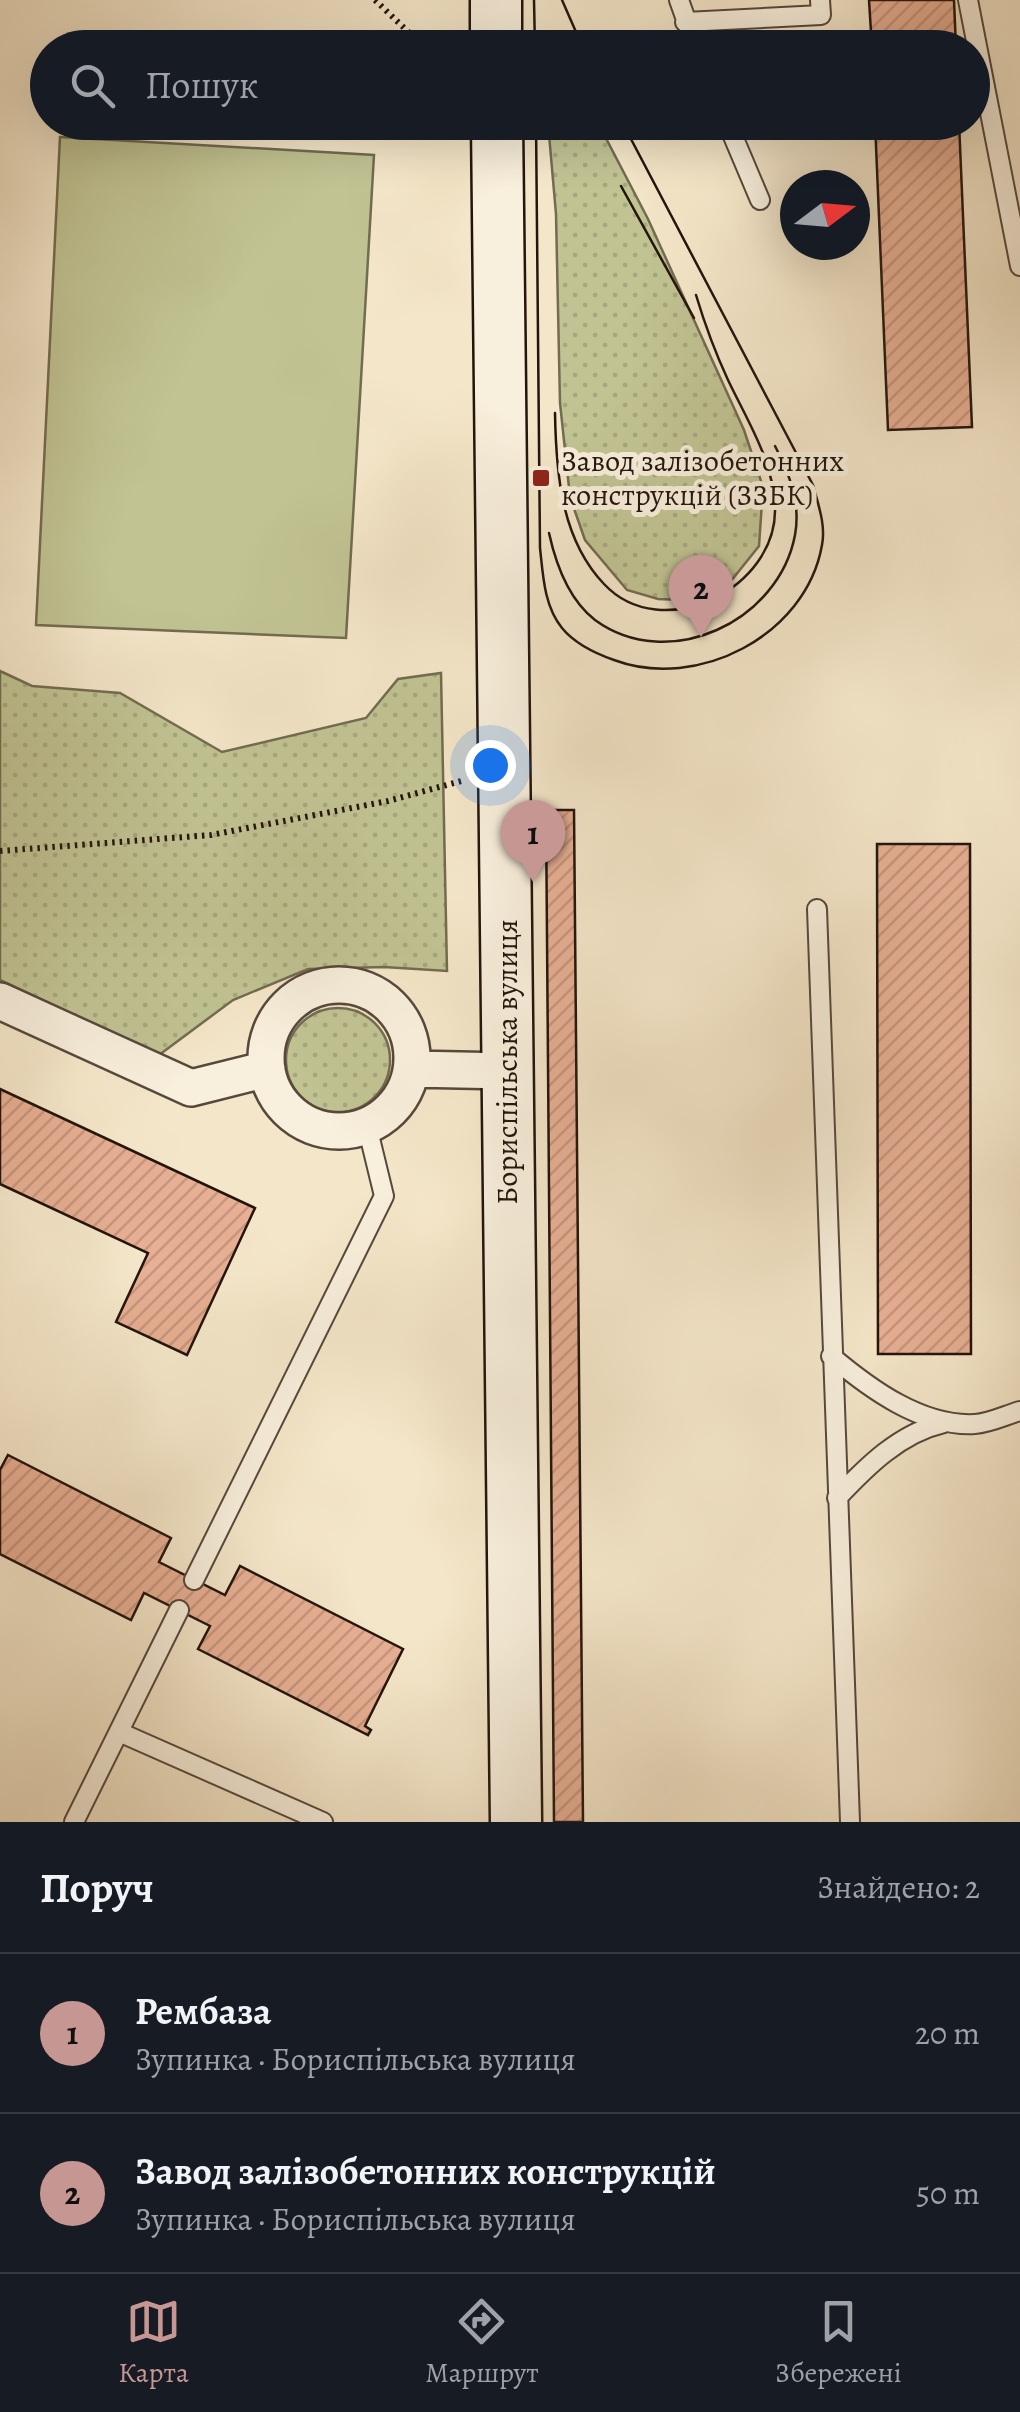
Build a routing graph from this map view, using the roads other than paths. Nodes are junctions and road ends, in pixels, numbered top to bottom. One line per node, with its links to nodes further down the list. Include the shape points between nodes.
1 (496, 0): 6 (main road)
2 (679, 0): 5 (lane)
3 (820, 0): 5 (lane, via 821,15)
4 (968, 0): 8 (lane)
5 (685, 22): 7 (lane)
6 (496, 30)
7 (688, 30)
8 (974, 30)
9 (990, 113): 13 (lane)
10 (497, 140): 18 (main road, Бориспільська вулиця)
11 (735, 140): 12 (lane)
12 (760, 200)
13 (1020, 266)
14 (817, 909): 20 (lane)
15 (0, 1000): 16 (street, via 191,1088)
16 (267, 1069): 17 (street, via 271,1031 293,1001 347,985 367,990 398,1013); 19 (street, via 272,1088 296,1117 330,1132)
17 (412, 1069): 18 (street); 19 (street, via 397,1104)
18 (508, 1072): 29 (main road, Бориспільська вулиця)
19 (368, 1126): 24 (lane, via 384,1196)
20 (831, 1356): 22 (lane, via 869,1388); 23 (lane)
21 (1020, 1411): 22 (lane, via 979,1424)
22 (944, 1423): 23 (lane, via 874,1459)
23 (837, 1498): 30 (lane)
24 (194, 1580)
25 (179, 1610): 26 (lane)
26 (118, 1732): 27 (lane); 28 (lane)
27 (74, 1822)
28 (323, 1822)
29 (516, 1822)
30 (850, 1822)

